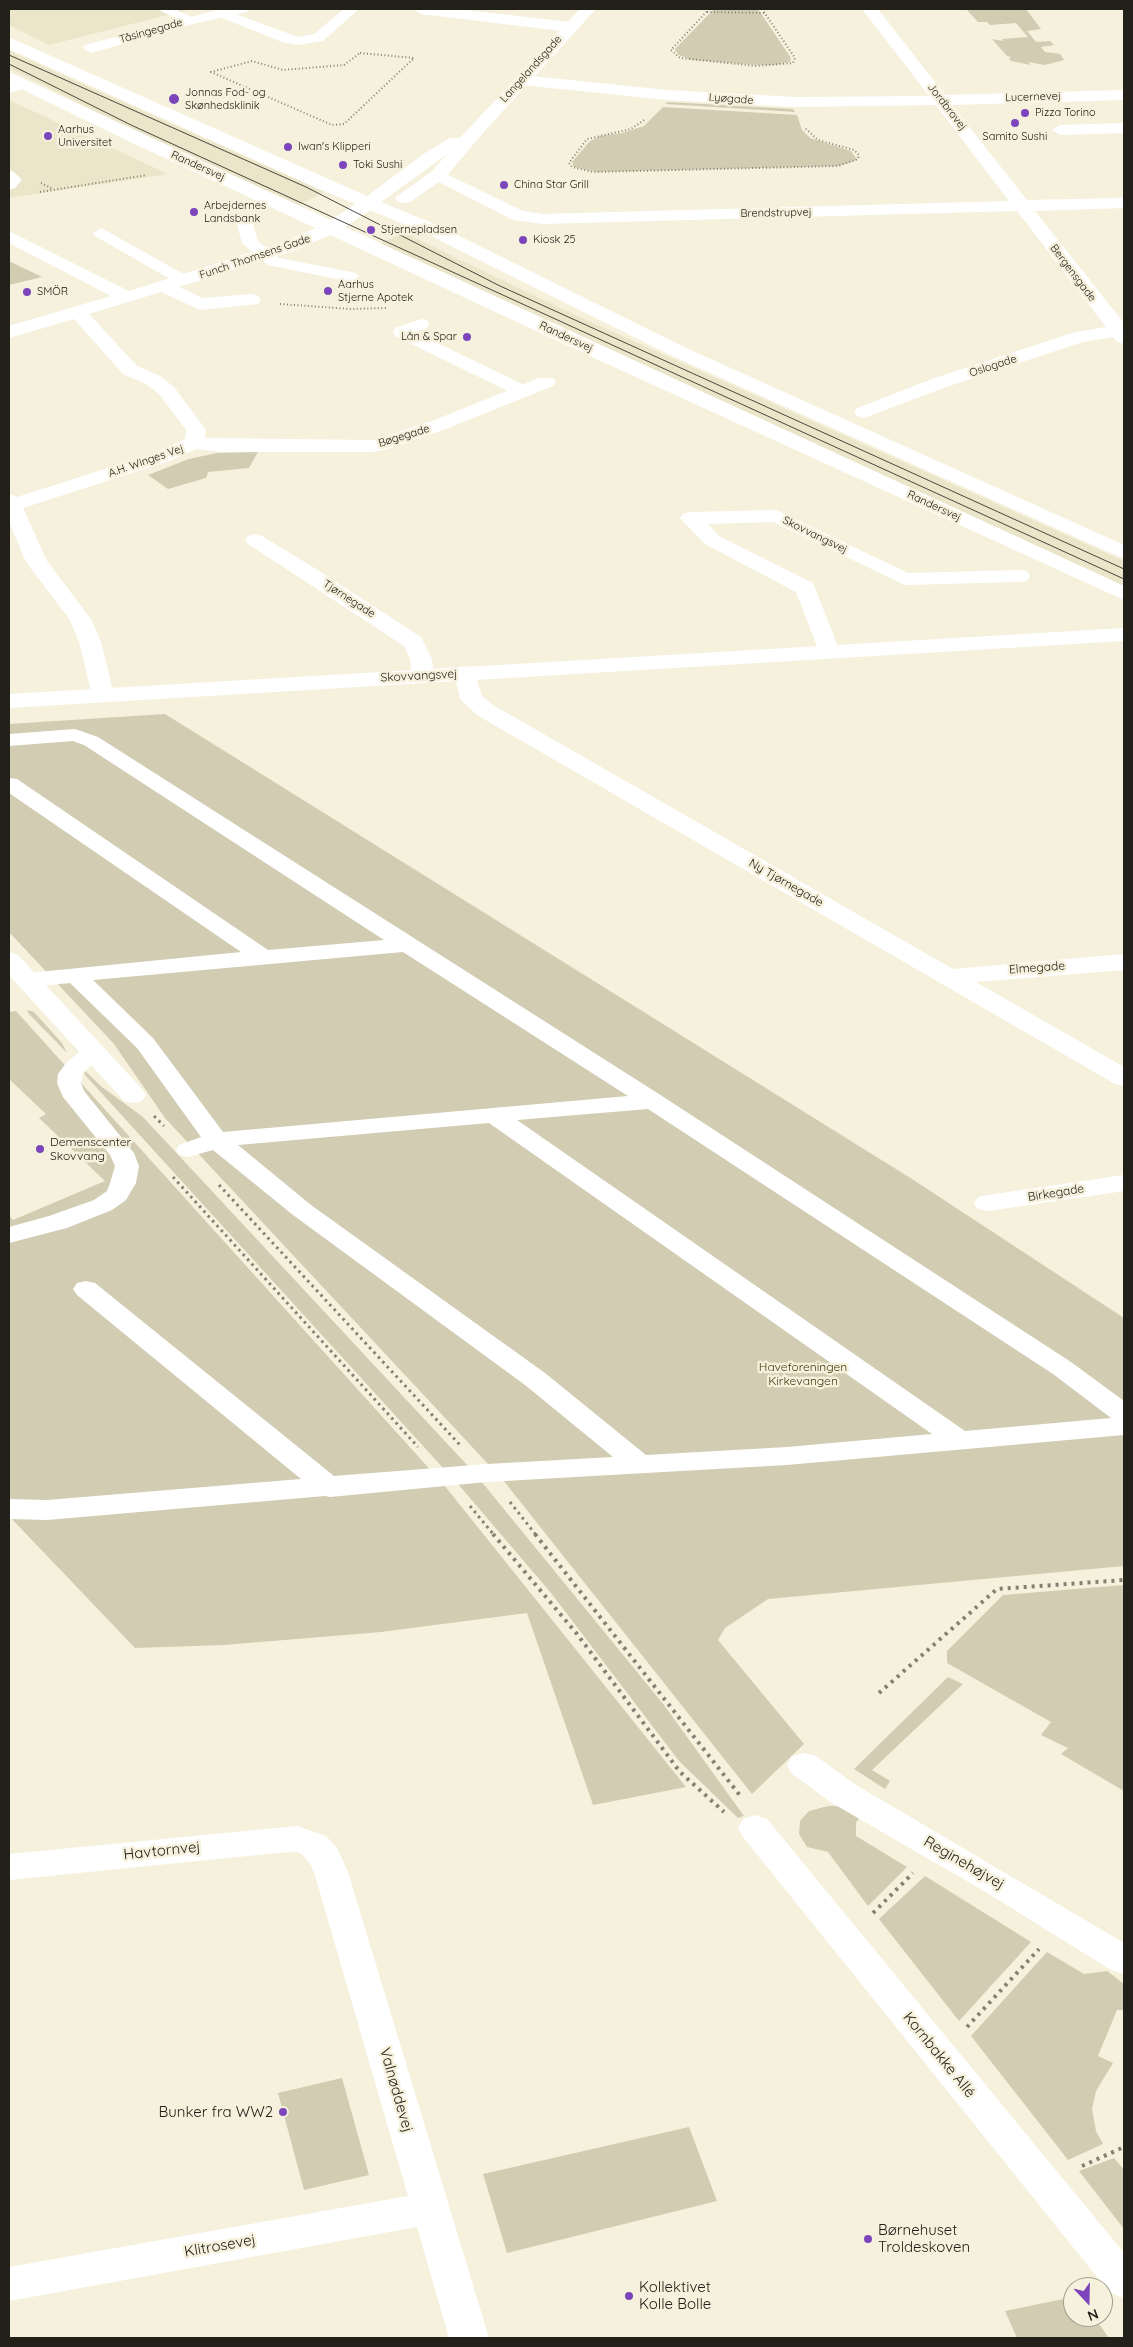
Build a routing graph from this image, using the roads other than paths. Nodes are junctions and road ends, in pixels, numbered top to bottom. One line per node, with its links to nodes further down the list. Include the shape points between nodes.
1 (164, 9): 8 (lane)
2 (241, 9): 7 (street, Tåsingegade)
3 (352, 9): 7 (lane, via 318,38 298,41)
4 (421, 9): 9 (street)
5 (588, 9): 9 (street, Langelandsgade)
6 (870, 9): 16 (street, Jordbrovej)
7 (222, 13): 8 (street, Tåsingegade)
8 (190, 20): 11 (street, Tåsingegade)
9 (570, 27): 13 (street, Langelandsgade)
10 (9, 43): 24 (street)
11 (91, 48)
12 (9, 77): 14 (street, Randersvej)
13 (522, 80): 16 (street, Lyøgade, via 667,95 795,102); 18 (street, Langelandsgade)
14 (16, 86): 28 (street, Randersvej)
15 (1124, 95): 16 (street, Lucernevej)
16 (942, 100): 26 (street, Jordbrovej)
17 (1124, 128): 19 (lane)
18 (476, 130): 21 (street, Langelandsgade); 24 (street, Langelandsgade, via 431,157)
19 (1060, 130)
20 (9, 175): 22 (lane, via 14,180)
21 (438, 176): 23 (street, Langelandsgade); 26 (street, Brendstrupvej, via 511,213 530,219)
22 (9, 185)
23 (404, 198)
24 (369, 203): 28 (street, Funch Thomsens Gade); 47 (street, via 431,229 678,351)
25 (1124, 203): 26 (street, Brendstrupvej)
26 (1023, 206): 40 (street, Bergensgade)
27 (245, 224): 31 (lane, via 248,240)
28 (331, 228): 31 (street, Funch Thomsens Gade); 49 (street, Randersvej)
29 (101, 233): 33 (lane)
30 (9, 236): 35 (street)
31 (263, 255): 32 (lane, via 281,264); 33 (street, Funch Thomsens Gade)
32 (351, 277)
33 (183, 280): 34 (street, Funch Thomsens Gade)
34 (162, 286): 35 (street, Funch Thomsens Gade); 36 (street, via 200,304)
35 (127, 297): 37 (street, Funch Thomsens Gade)
36 (252, 300)
37 (77, 312): 39 (street, Funch Thomsens Gade); 44 (street, A.H. Winges Vej, via 130,370 153,380 167,391 196,430)
38 (421, 324): 42 (lane, via 401,332)
39 (9, 332)
40 (1121, 332): 43 (street, Oslogade, via 1070,340 942,382)
41 (546, 382): 42 (street, Bøgegade)
42 (522, 391): 44 (street, Bøgegade, via 439,425 373,446 221,446)
43 (864, 412)
44 (193, 443): 45 (street, A.H. Winges Vej, via 162,457)
45 (10, 504): 54 (street, via 36,562 80,619 90,642)
46 (255, 540): 53 (street, Tjørnegade, via 413,642 421,659)
47 (1124, 553)
48 (1019, 576): 51 (street, Skovvangsvej, via 904,579 776,516 690,518 712,540 805,588)
49 (1124, 594)
50 (1124, 634): 51 (street, Skovvangsvej)
51 (829, 652): 52 (street, Skovvangsvej)
52 (465, 673): 53 (street, Skovvangsvej); 63 (street, Ny Tjørnegade, via 472,699 485,710)
53 (422, 676): 54 (street, Skovvangsvej)
54 (103, 695): 55 (street, Skovvangsvej)
55 (9, 701)
56 (9, 740): 58 (lane, via 75,735 91,741)
57 (9, 784): 59 (lane)
58 (407, 945): 59 (lane); 68 (lane)
59 (263, 958): 62 (lane)
60 (9, 960): 64 (street)
61 (1124, 962): 63 (street, Elmegade)
62 (76, 976): 64 (lane); 70 (lane, via 145,1043)
63 (950, 977): 66 (street, Ny Tjørnegade)
64 (28, 980): 65 (street)
65 (94, 1051): 67 (street); 74 (lane, via 74,1068 69,1083 72,1092 122,1153 127,1166 123,1183 117,1195 102,1205 58,1222)
66 (1124, 1078)
67 (133, 1094)
68 (653, 1101): 69 (lane); 76 (lane, via 1062,1368)
69 (492, 1114): 70 (lane); 78 (lane)
70 (216, 1140): 71 (lane); 79 (lane, via 302,1210 535,1379)
71 (188, 1150)
72 (1124, 1183): 73 (street, Birkegade)
73 (988, 1203)
74 (9, 1235)
75 (86, 1289): 80 (lane)
76 (1124, 1414)
77 (1124, 1426): 78 (lane)
78 (958, 1440): 79 (lane, via 787,1456)
79 (641, 1465): 80 (lane)
80 (330, 1488): 81 (lane, via 47,1510)
81 (9, 1509)
82 (804, 1766): 86 (street, Reginehøjvej, via 844,1794)
83 (755, 1828): 88 (street, Kornbakke Allé)
84 (314, 1845): 85 (street, Havtornvej, via 297,1839 278,1840); 87 (street, Valnøddevej, via 325,1857 331,1872)
85 (9, 1867)
86 (1124, 1960)
87 (431, 2208): 89 (street, Klitrosevej); 90 (street, Valnøddevej)
88 (1124, 2280)
89 (9, 2284)
90 (469, 2338)

